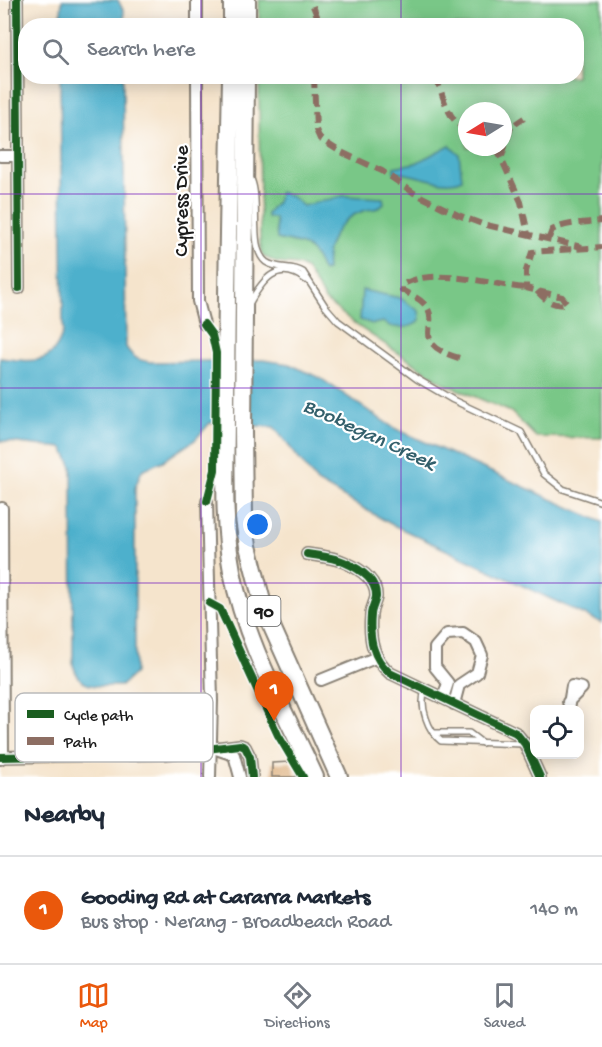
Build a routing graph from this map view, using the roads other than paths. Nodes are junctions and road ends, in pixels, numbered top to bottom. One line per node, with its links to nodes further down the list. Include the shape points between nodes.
1 (16, 0): 12 (street)
2 (197, 0): 5 (street)
3 (232, 0): 6 (main road)
4 (247, 0): 7 (main road)
5 (197, 18)
6 (232, 18)
7 (247, 18)
8 (197, 84): 19 (street, Cypress Drive, via 198,301)
9 (231, 84): 41 (main road, 90, via 227,538 236,590 249,630)
10 (246, 84): 13 (main road, 90)
11 (0, 156): 12 (street)
12 (18, 156): 17 (street)
13 (245, 166): 14 (lane, via 256,189 257,246); 18 (main road, 90)
14 (268, 264): 15 (lane); 16 (lane, via 299,270)
15 (267, 276): 16 (lane, via 296,273); 18 (lane)
16 (309, 283): 21 (lane, via 338,321 417,379 521,432 543,474 562,489)
17 (19, 288)
18 (244, 314): 42 (main road, 90, via 244,518 255,583)
19 (204, 324)
20 (207, 501): 28 (street)
21 (602, 502)
22 (2, 508): 24 (street)
23 (308, 554): 25 (street, via 343,561 372,582 376,598 371,612)
24 (1, 555): 36 (street)
25 (375, 658): 26 (street); 27 (street, via 390,673)
26 (321, 680)
27 (425, 691): 29 (street); 31 (lane, via 422,703)
28 (212, 693)
29 (443, 699): 30 (street); 30 (street, via 448,683 435,667 435,648 447,634 463,633 476,642 482,655 477,673 459,685)
30 (454, 704): 33 (street, via 510,730)
31 (434, 733): 32 (lane, via 446,743); 32 (lane, via 469,733)
32 (482, 744): 33 (lane)
33 (529, 745): 43 (street)
34 (213, 748): 40 (street, via 245,747)
35 (213, 749): 39 (street, via 234,755)
36 (1, 758)
37 (209, 762): 38 (street)
38 (210, 777)
39 (240, 777)
40 (252, 777)
41 (315, 777)
42 (339, 777)
43 (540, 777)

